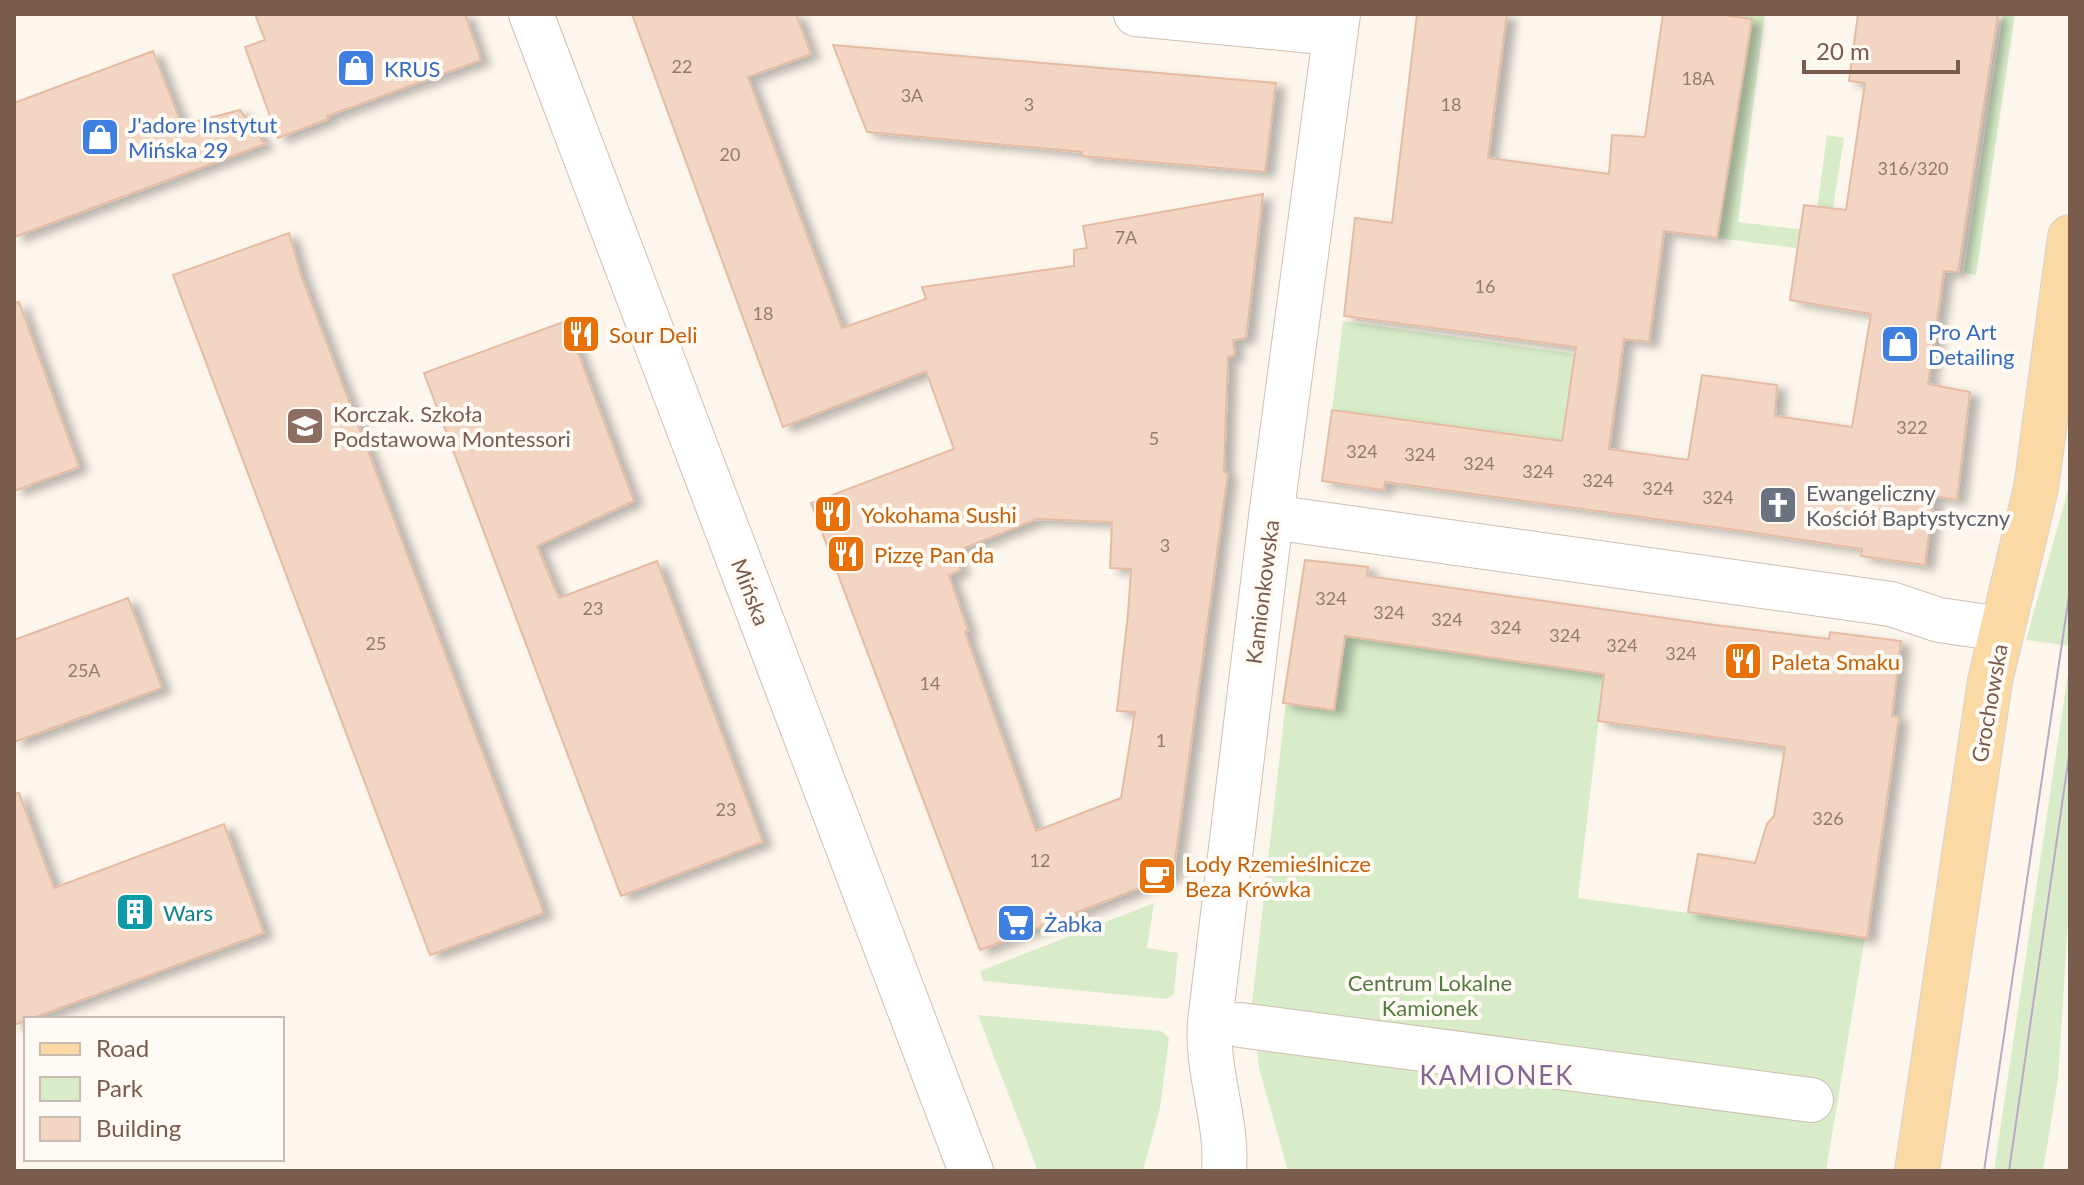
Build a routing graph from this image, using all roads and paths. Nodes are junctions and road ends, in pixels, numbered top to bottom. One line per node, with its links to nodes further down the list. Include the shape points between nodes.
1 (531, 14): 9 (street, Mińska)
2 (1136, 14): 3 (street)
3 (1335, 23): 5 (street, Kamionkowska)
4 (2070, 237): 6 (main road, Grochowska, via 2036,488)
5 (1271, 517): 6 (street, via 1891,604 1939,620); 10 (street, Kamionkowska, via 1209,1038 1225,1136)
6 (2002, 629): 11 (main road, Grochowska)
7 (1240, 1025): 8 (street)
8 (1811, 1100)
9 (971, 1171)
10 (1224, 1171)
11 (1917, 1171)

